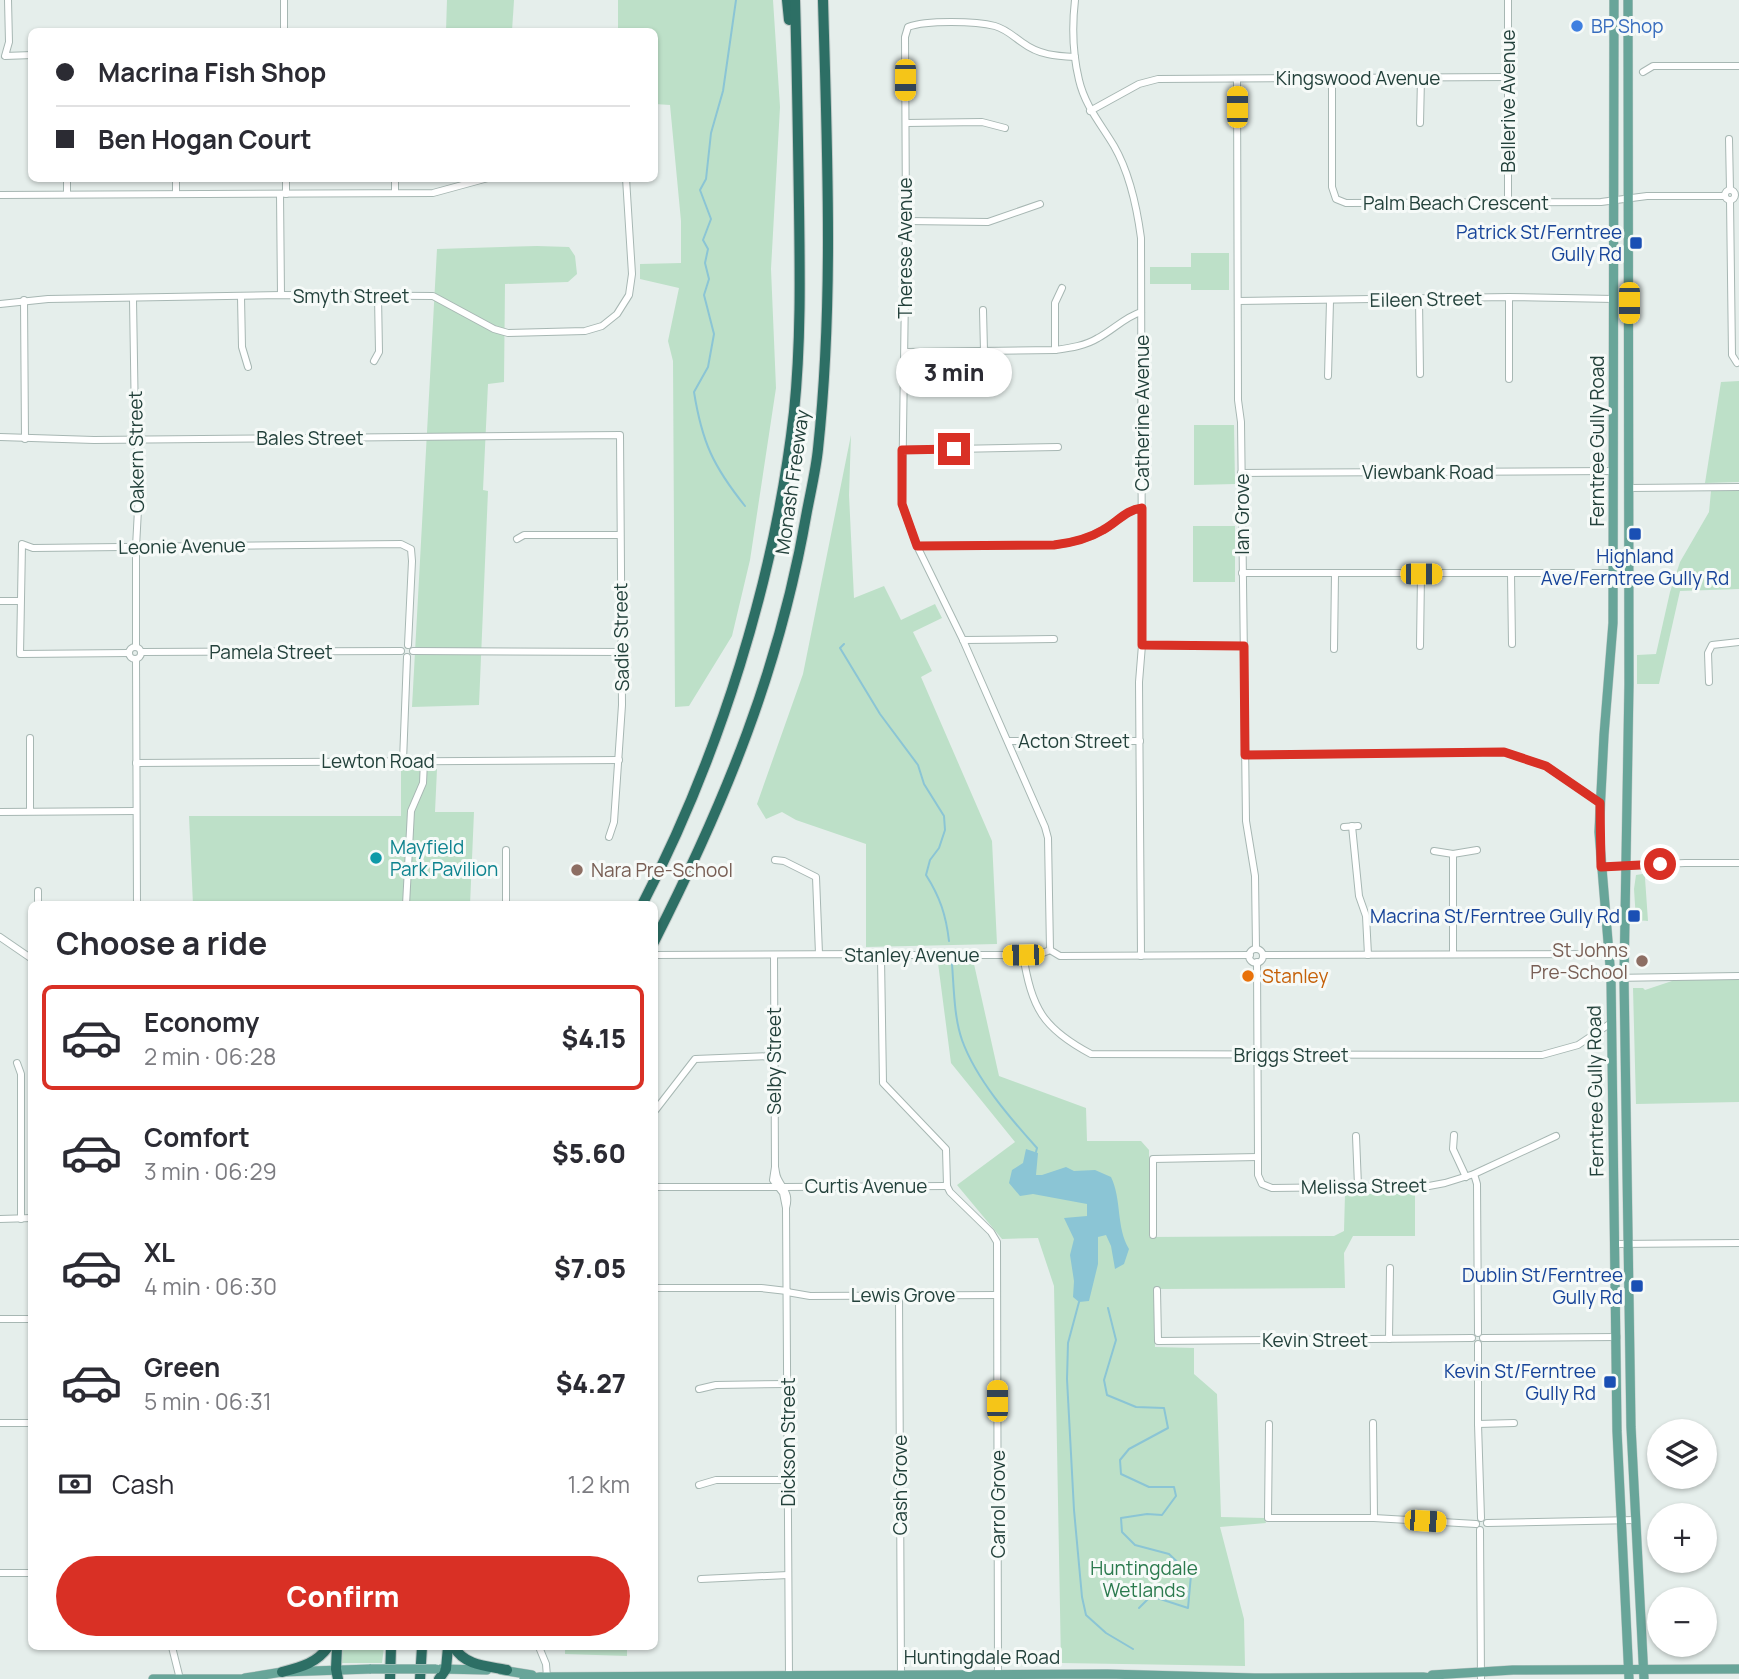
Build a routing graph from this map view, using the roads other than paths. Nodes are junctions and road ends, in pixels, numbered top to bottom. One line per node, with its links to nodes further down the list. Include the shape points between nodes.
1 (8, 0): 12 (street, via 5,56)
2 (284, 0): 11 (street)
3 (787, 0): 21 (highway)
4 (795, 0): 21 (highway, Monash Freeway)
5 (823, 0): 20 (highway, Monash Freeway)
6 (830, 0): 20 (highway)
7 (1073, 0): 13 (street, Catherine Avenue)
8 (1508, 0): 16 (street, Bellerive Avenue)
9 (1614, 0): 40 (main road, Ferntree Gully Road)
10 (1628, 0): 39 (main road, Ferntree Gully Road)
11 (284, 28)
12 (28, 55)
13 (1075, 57): 22 (street, Catherine Avenue); 23 (street, Therese Avenue, via 1038,52 997,26 908,27)
14 (1739, 66): 15 (street, via 1653,66)
15 (1643, 72)
16 (1508, 76): 17 (street, Kingswood Avenue); 41 (street, Bellerive Avenue)
17 (1421, 78): 19 (street, Kingswood Avenue); 24 (street)
18 (1237, 79): 19 (street, Kingswood Avenue); 22 (street, Kingswood Avenue, via 1158,79 1139,84); 53 (street, Ian Grove)
19 (1332, 79): 41 (street, Palm Beach Crescent, via 1332,187 1336,199 1346,203)
20 (825, 82): 134 (highway, Monash Freeway, via 828,321 818,450 797,568 767,682 741,755)
21 (797, 92): 133 (highway, Monash Freeway, via 799,331 787,466 743,653 690,808)
22 (1090, 111): 58 (street, Catherine Avenue, via 1115,148 1137,207)
23 (905, 123): 25 (street, via 982,122); 43 (street, Therese Avenue)
24 (1420, 123)
25 (1005, 128)
26 (1730, 139): 38 (street)
27 (67, 182): 35 (street)
28 (176, 182): 33 (street)
29 (285, 182): 36 (street)
30 (395, 182): 34 (street)
31 (473, 182): 34 (street, via 433,193)
32 (626, 182): 46 (street, Smyth Street, via 632,274 624,305 602,326 584,331 508,333 433,296)
33 (176, 193): 35 (street); 36 (street)
34 (395, 193): 36 (street)
35 (67, 194): 37 (street)
36 (283, 194): 45 (street)
37 (0, 195)
38 (1732, 195): 39 (street, Palm Beach Crescent); 56 (street)
39 (1628, 198): 40 (street, Palm Beach Crescent); 77 (main road, Ferntree Gully Road)
40 (1614, 200): 41 (street, Palm Beach Crescent); 51 (main road, Ferntree Gully Road)
41 (1508, 202)
42 (1040, 204): 43 (street, via 988,222)
43 (906, 221): 61 (street, Therese Avenue)
44 (1062, 288): 60 (street, via 1055,303)
45 (281, 295): 46 (street, Smyth Street); 47 (street, Smyth Street)
46 (378, 296): 62 (street, via 379,352)
47 (241, 297): 49 (street, Smyth Street); 64 (street, via 242,347)
48 (1509, 297): 50 (street, Eileen Street); 51 (street, Eileen Street); 67 (street)
49 (133, 299): 52 (street, Smyth Street); 71 (street, Oakern Street)
50 (1419, 299): 54 (street, Eileen Street); 65 (street)
51 (1614, 299): 74 (main road, Ferntree Gully Road)
52 (24, 300): 55 (street, Smyth Street); 70 (street)
53 (1238, 301): 54 (street, Eileen Street); 75 (street, Ian Grove)
54 (1329, 301): 66 (street)
55 (0, 304)
56 (1735, 309): 63 (street, via 1732,355)
57 (983, 310): 59 (street)
58 (1141, 312): 60 (street, via 1096,340); 78 (street, Catherine Avenue)
59 (984, 351): 60 (street); 61 (street)
60 (1055, 351)
61 (905, 352): 73 (street, Therese Avenue)
62 (374, 361)
63 (1737, 363)
64 (248, 367)
65 (1420, 374)
66 (1328, 376)
67 (1508, 379)
68 (620, 436): 71 (street, Bales Street); 79 (street, Sadie Street)
69 (0, 437): 70 (street, Bales Street)
70 (25, 439): 71 (street, Bales Street)
71 (137, 440): 82 (street, Oakern Street)
72 (1058, 447): 73 (street)
73 (902, 450): 81 (street, Therese Avenue, via 902,504)
74 (1614, 471): 75 (street, Viewbank Road); 84 (main road, Ferntree Gully Road)
75 (1241, 472): 83 (street, Ian Grove)
76 (1739, 487): 77 (street)
77 (1629, 488): 85 (main road, Ferntree Gully Road)
78 (1142, 508): 81 (street, via 1130,510 1104,530 1071,543); 95 (street, Catherine Avenue)
79 (620, 535): 80 (street, via 524,535); 101 (street, Sadie Street)
80 (517, 539)
81 (917, 546): 92 (street, Therese Avenue)
82 (136, 547): 90 (street, Leonie Avenue, via 33,548 22,544); 98 (street, Leonie Avenue, via 401,544 411,549); 99 (street, Oakern Street)
83 (1242, 573): 86 (street); 96 (street, Ian Grove)
84 (1614, 573): 85 (street); 88 (street); 114 (main road, Ferntree Gully Road)
85 (1629, 573): 126 (main road, Ferntree Gully Road)
86 (1335, 574): 87 (street); 100 (street)
87 (1421, 574): 88 (street); 97 (street)
88 (1511, 574): 94 (street)
89 (0, 601): 90 (street)
90 (20, 601): 102 (street, via 20,654)
91 (1054, 639): 92 (street)
92 (963, 640): 107 (street, Therese Avenue)
93 (1739, 642): 105 (street, via 1712,645)
94 (1512, 644)
95 (1142, 645): 96 (street); 108 (street, Catherine Avenue)
96 (1244, 646): 109 (street, Ian Grove)
97 (1420, 646)
98 (410, 648): 101 (street); 103 (street, via 404,646)
99 (139, 649): 102 (street, via 132,647); 103 (street, Pamela Street); 104 (street, via 141,656)
100 (1334, 649)
101 (621, 652): 110 (street, Sadie Street)
102 (129, 653): 104 (street)
103 (404, 654): 111 (street)
104 (136, 659): 113 (street)
105 (1709, 682)
106 (30, 738): 115 (street)
107 (1008, 741): 108 (street, Acton Street); 137 (street, Therese Avenue, via 1048,838)
108 (1140, 741): 149 (street, Catherine Avenue)
109 (1245, 755): 114 (street, via 1504,752 1546,766); 136 (street, Ian Grove)
110 (619, 760): 112 (street, Lewton Road); 119 (street, Sadie Street)
111 (403, 761): 112 (street, Lewton Road); 113 (street, Lewton Road)
112 (424, 761): 131 (street, via 423,783 411,811)
113 (136, 763): 116 (street)
114 (1600, 803): 127 (main road, Ferntree Gully Road)
115 (30, 811): 116 (street); 117 (street)
116 (136, 811): 130 (street)
117 (0, 812)
118 (1343, 827): 148 (street, via 1355,826)
119 (609, 837)
120 (506, 850): 132 (street)
121 (1434, 850): 123 (street)
122 (1477, 850): 123 (street)
123 (1454, 855): 139 (street)
124 (775, 860): 138 (street, via 816,877)
125 (1739, 863): 126 (street)
126 (1626, 866): 127 (street); 141 (main road, Ferntree Gully Road)
127 (1601, 867): 140 (main road, Ferntree Gully Road)
128 (38, 891): 129 (street)
129 (38, 901)
130 (137, 901)
131 (406, 901)
132 (506, 901)
133 (644, 901)
134 (658, 934)
135 (0, 937): 142 (street)
136 (1256, 949): 146 (street); 147 (street)
137 (1050, 950): 145 (street, Stanley Avenue); 149 (street, Stanley Avenue, via 1060,956)
138 (819, 954): 144 (street, Stanley Avenue); 150 (street, Stanley Avenue)
139 (1453, 954): 140 (street); 148 (street)
140 (1609, 954): 141 (street); 153 (main road, Ferntree Gully Road)
141 (1625, 954): 154 (main road, Ferntree Gully Road)
142 (28, 955)
143 (658, 955): 144 (street, Stanley Avenue)
144 (774, 955): 157 (street, Selby Street)
145 (1023, 955): 150 (street, Stanley Avenue); 156 (street, Briggs Street, via 1029,990 1042,1017 1066,1041 1091,1054)
146 (1250, 955): 149 (street, Stanley Avenue); 151 (street)
147 (1263, 955): 148 (street); 151 (street)
148 (1368, 955)
149 (1141, 956)
150 (881, 958): 166 (street, via 883,1083 946,1149)
151 (1257, 962): 156 (street)
152 (1739, 976): 154 (street)
153 (1611, 978): 154 (street); 155 (main road, Ferntree Gully Road)
154 (1624, 978): 174 (main road, Ferntree Gully Road)
155 (1611, 1023): 156 (street, Briggs Street, via 1578,1045 1542,1055); 176 (main road, Ferntree Gully Road)
156 (1259, 1055): 163 (street)
157 (773, 1056): 159 (street, via 695,1059); 169 (street, Selby Street, via 773,1180)
158 (17, 1063): 172 (street, via 21,1074)
159 (658, 1107)
160 (1454, 1135): 165 (street, via 1453,1149)
161 (1356, 1136): 167 (street)
162 (1556, 1136): 164 (street, Melissa Street)
163 (1258, 1157): 167 (street, Melissa Street, via 1262,1184 1272,1188); 173 (street, via 1153,1159)
164 (1474, 1174): 165 (street, Melissa Street); 186 (street)
165 (1466, 1177): 167 (street, Melissa Street, via 1429,1186)
166 (947, 1186): 169 (street, Curtis Avenue); 182 (street, Carrol Grove, via 995,1237)
167 (1358, 1186)
168 (658, 1187): 169 (street, Curtis Avenue)
169 (781, 1187): 180 (street, Dickson Street, via 786,1208)
170 (28, 1218): 172 (street)
171 (0, 1219): 172 (street)
172 (22, 1219)
173 (1153, 1235)
174 (1628, 1243): 175 (street); 176 (street); 200 (main road, Ferntree Gully Road)
175 (1739, 1243)
176 (1615, 1244): 185 (main road, Ferntree Gully Road)
177 (1390, 1268): 187 (street)
178 (658, 1289): 180 (street, Lewis Grove)
179 (1157, 1290): 187 (street, Kevin Street, via 1158,1341)
180 (787, 1292): 181 (street, Lewis Grove); 188 (street, Dickson Street)
181 (899, 1295): 182 (street, Lewis Grove); 221 (street, Cash Grove)
182 (997, 1295): 222 (street, Carrol Grove)
183 (0, 1319): 184 (street)
184 (28, 1319)
185 (1617, 1337): 186 (street); 199 (main road, Ferntree Gully Road)
186 (1480, 1338): 187 (street, Kevin Street); 195 (street)
187 (1390, 1339)
188 (787, 1384): 189 (street); 196 (street, Dickson Street)
189 (699, 1389)
190 (0, 1423): 191 (street)
191 (28, 1423)
192 (1373, 1423): 198 (street)
193 (1514, 1423): 195 (street)
194 (1269, 1424): 198 (street, via 1268,1518)
195 (1478, 1424): 201 (street)
196 (788, 1480): 197 (street, via 716,1480); 204 (street, Dickson Street)
197 (699, 1485)
198 (1374, 1518): 201 (street)
199 (1621, 1520): 200 (street); 201 (street); 219 (main road, Ferntree Gully Road)
200 (1636, 1520): 220 (main road, Ferntree Gully Road)
201 (1481, 1524): 223 (street)
202 (0, 1573): 203 (street)
203 (28, 1573)
204 (789, 1575): 205 (street); 224 (street, Dickson Street)
205 (701, 1579)
206 (173, 1650): 233 (street)
207 (326, 1650): 216 (highway, via 310,1663)
208 (337, 1650): 218 (highway)
209 (391, 1650): 236 (highway)
210 (422, 1650): 237 (highway)
211 (447, 1650): 217 (highway)
212 (456, 1650): 215 (highway, via 468,1661)
213 (540, 1650): 225 (street, via 546,1664)
214 (1739, 1669): 220 (main road, Huntingdale Road)
215 (507, 1670): 217 (main road, Huntingdale Road); 225 (main road, Huntingdale Road)
216 (282, 1672): 218 (main road, Huntingdale Road); 229 (main road, Huntingdale Road)
217 (441, 1672): 218 (main road, Huntingdale Road, bridge, via 371,1669)
218 (337, 1674)
219 (1629, 1674): 220 (main road, Huntingdale Road); 223 (main road, Huntingdale Road)
220 (1644, 1674)
221 (901, 1675): 224 (main road, Huntingdale Road); 226 (main road, Huntingdale Road)
222 (999, 1675): 226 (main road, Huntingdale Road); 227 (main road, Huntingdale Road)
223 (1480, 1675): 228 (main road, Huntingdale Road)
224 (789, 1676): 231 (main road, Huntingdale Road)
225 (544, 1677): 230 (main road, Huntingdale Road); 238 (main road, Huntingdale Road)
226 (973, 1677)
227 (1179, 1677): 228 (main road, Huntingdale Road)
228 (1423, 1677): 239 (main road, Huntingdale Road)
229 (246, 1678): 234 (main road, Huntingdale Road); 235 (main road, Huntingdale Road)
230 (622, 1678): 231 (main road, Huntingdale Road)
231 (734, 1678)
232 (153, 1679): 233 (main road, Huntingdale Road)
233 (180, 1679): 234 (main road, Huntingdale Road)
234 (199, 1679)
235 (252, 1679)
236 (390, 1679)
237 (420, 1679)
238 (524, 1679)
239 (1439, 1679)

